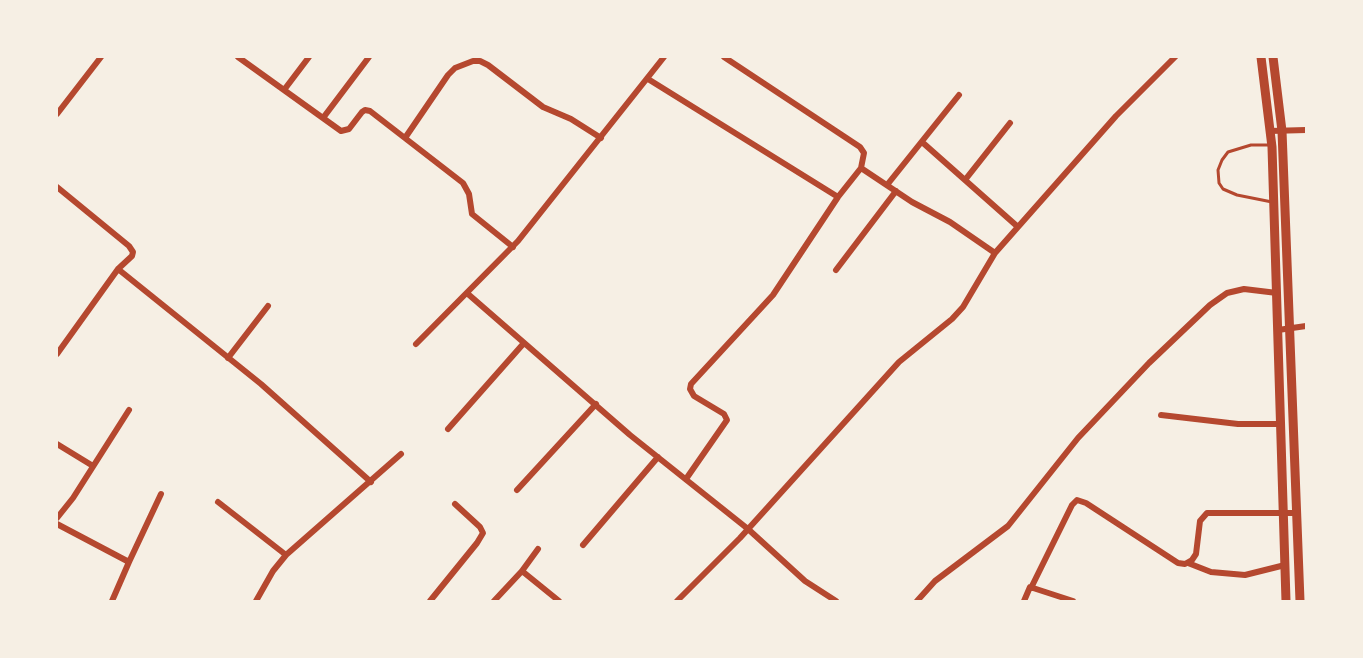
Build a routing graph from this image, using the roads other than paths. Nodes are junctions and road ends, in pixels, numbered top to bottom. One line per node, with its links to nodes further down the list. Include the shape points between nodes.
1 (101, 57): 13 (street)
2 (238, 57): 11 (street)
3 (309, 57): 11 (street)
4 (369, 57): 14 (street)
5 (664, 57): 10 (street)
6 (724, 57): 23 (street, via 860,147 864,153)
7 (1175, 57): 30 (street, via 1116,116)
8 (1261, 57): 17 (main road)
9 (1273, 57): 18 (main road)
10 (648, 79): 20 (street); 28 (street)
11 (284, 90): 14 (street)
12 (959, 95): 21 (street)
13 (57, 114)
14 (323, 118): 19 (street, via 345,131 365,110)
15 (1010, 123): 24 (street)
16 (1306, 130): 18 (street)
17 (1270, 131): 18 (street); 22 (main road)
18 (1282, 131): 39 (main road)
19 (405, 138): 20 (street, via 448,75 473,61 480,61 543,107); 31 (street, via 463,183 470,194 472,214)
20 (601, 138): 31 (street)
21 (922, 142): 24 (street); 25 (street)
22 (1271, 144): 29 (main road); 29 (lane, via 1228,152 1222,160 1219,183 1223,189 1244,197)
23 (861, 168): 25 (street); 28 (street)
24 (965, 180): 30 (street)
25 (887, 185): 27 (street)
26 (57, 187): 33 (street, via 132,249 132,255)
27 (896, 191): 32 (street); 34 (street)
28 (838, 197): 54 (street, via 773,295 691,384 694,396 724,414 727,420)
29 (1274, 202): 35 (main road)
30 (1018, 227): 32 (street)
31 (513, 247): 36 (street)
32 (995, 253): 65 (street, via 958,313 899,362)
33 (118, 269): 43 (street); 44 (street)
34 (836, 270)
35 (1277, 293): 40 (main road); 74 (street, via 1244,289 1227,293 1210,306 1078,438 1008,526 935,581)
36 (468, 294): 41 (street); 42 (street)
37 (268, 306): 44 (street)
38 (1306, 326): 39 (street)
39 (1290, 328): 40 (street); 58 (main road)
40 (1278, 330): 48 (main road)
41 (524, 343): 45 (street); 49 (street)
42 (416, 344)
43 (57, 354)
44 (228, 358): 55 (street)
45 (596, 404): 52 (street); 56 (street)
46 (129, 410): 53 (street)
47 (1161, 416): 48 (street)
48 (1282, 424): 61 (main road)
49 (448, 429)
50 (57, 444): 53 (street)
51 (401, 454): 55 (street)
52 (658, 457): 54 (street); 66 (street)
53 (93, 466): 63 (street)
54 (686, 479): 65 (street)
55 (371, 482): 68 (street)
56 (517, 490)
57 (161, 494): 69 (street)
58 (1301, 495): 62 (main road)
59 (218, 502): 68 (street)
60 (455, 504): 77 (street, via 483,533)
61 (1284, 513): 62 (street); 70 (street, via 1207,513 1200,521 1196,554); 71 (main road)
62 (1298, 513): 85 (main road)
63 (57, 518)
64 (57, 524): 69 (street)
65 (748, 529): 80 (street); 81 (street, via 805,581)
66 (582, 545)
67 (538, 549): 72 (street)
68 (286, 555): 76 (street)
69 (129, 562): 75 (street)
70 (1188, 563): 71 (street, via 1210,572 1245,575); 73 (street, via 1178,563 1086,503 1077,501)
71 (1285, 565): 84 (main road)
72 (522, 571): 78 (street); 79 (street)
73 (1031, 588): 82 (street); 83 (street)
74 (920, 600)
75 (112, 601)
76 (256, 601)
77 (430, 601)
78 (494, 601)
79 (559, 601)
80 (677, 601)
81 (836, 601)
82 (1024, 601)
83 (1073, 601)
84 (1286, 601)
85 (1300, 601)

